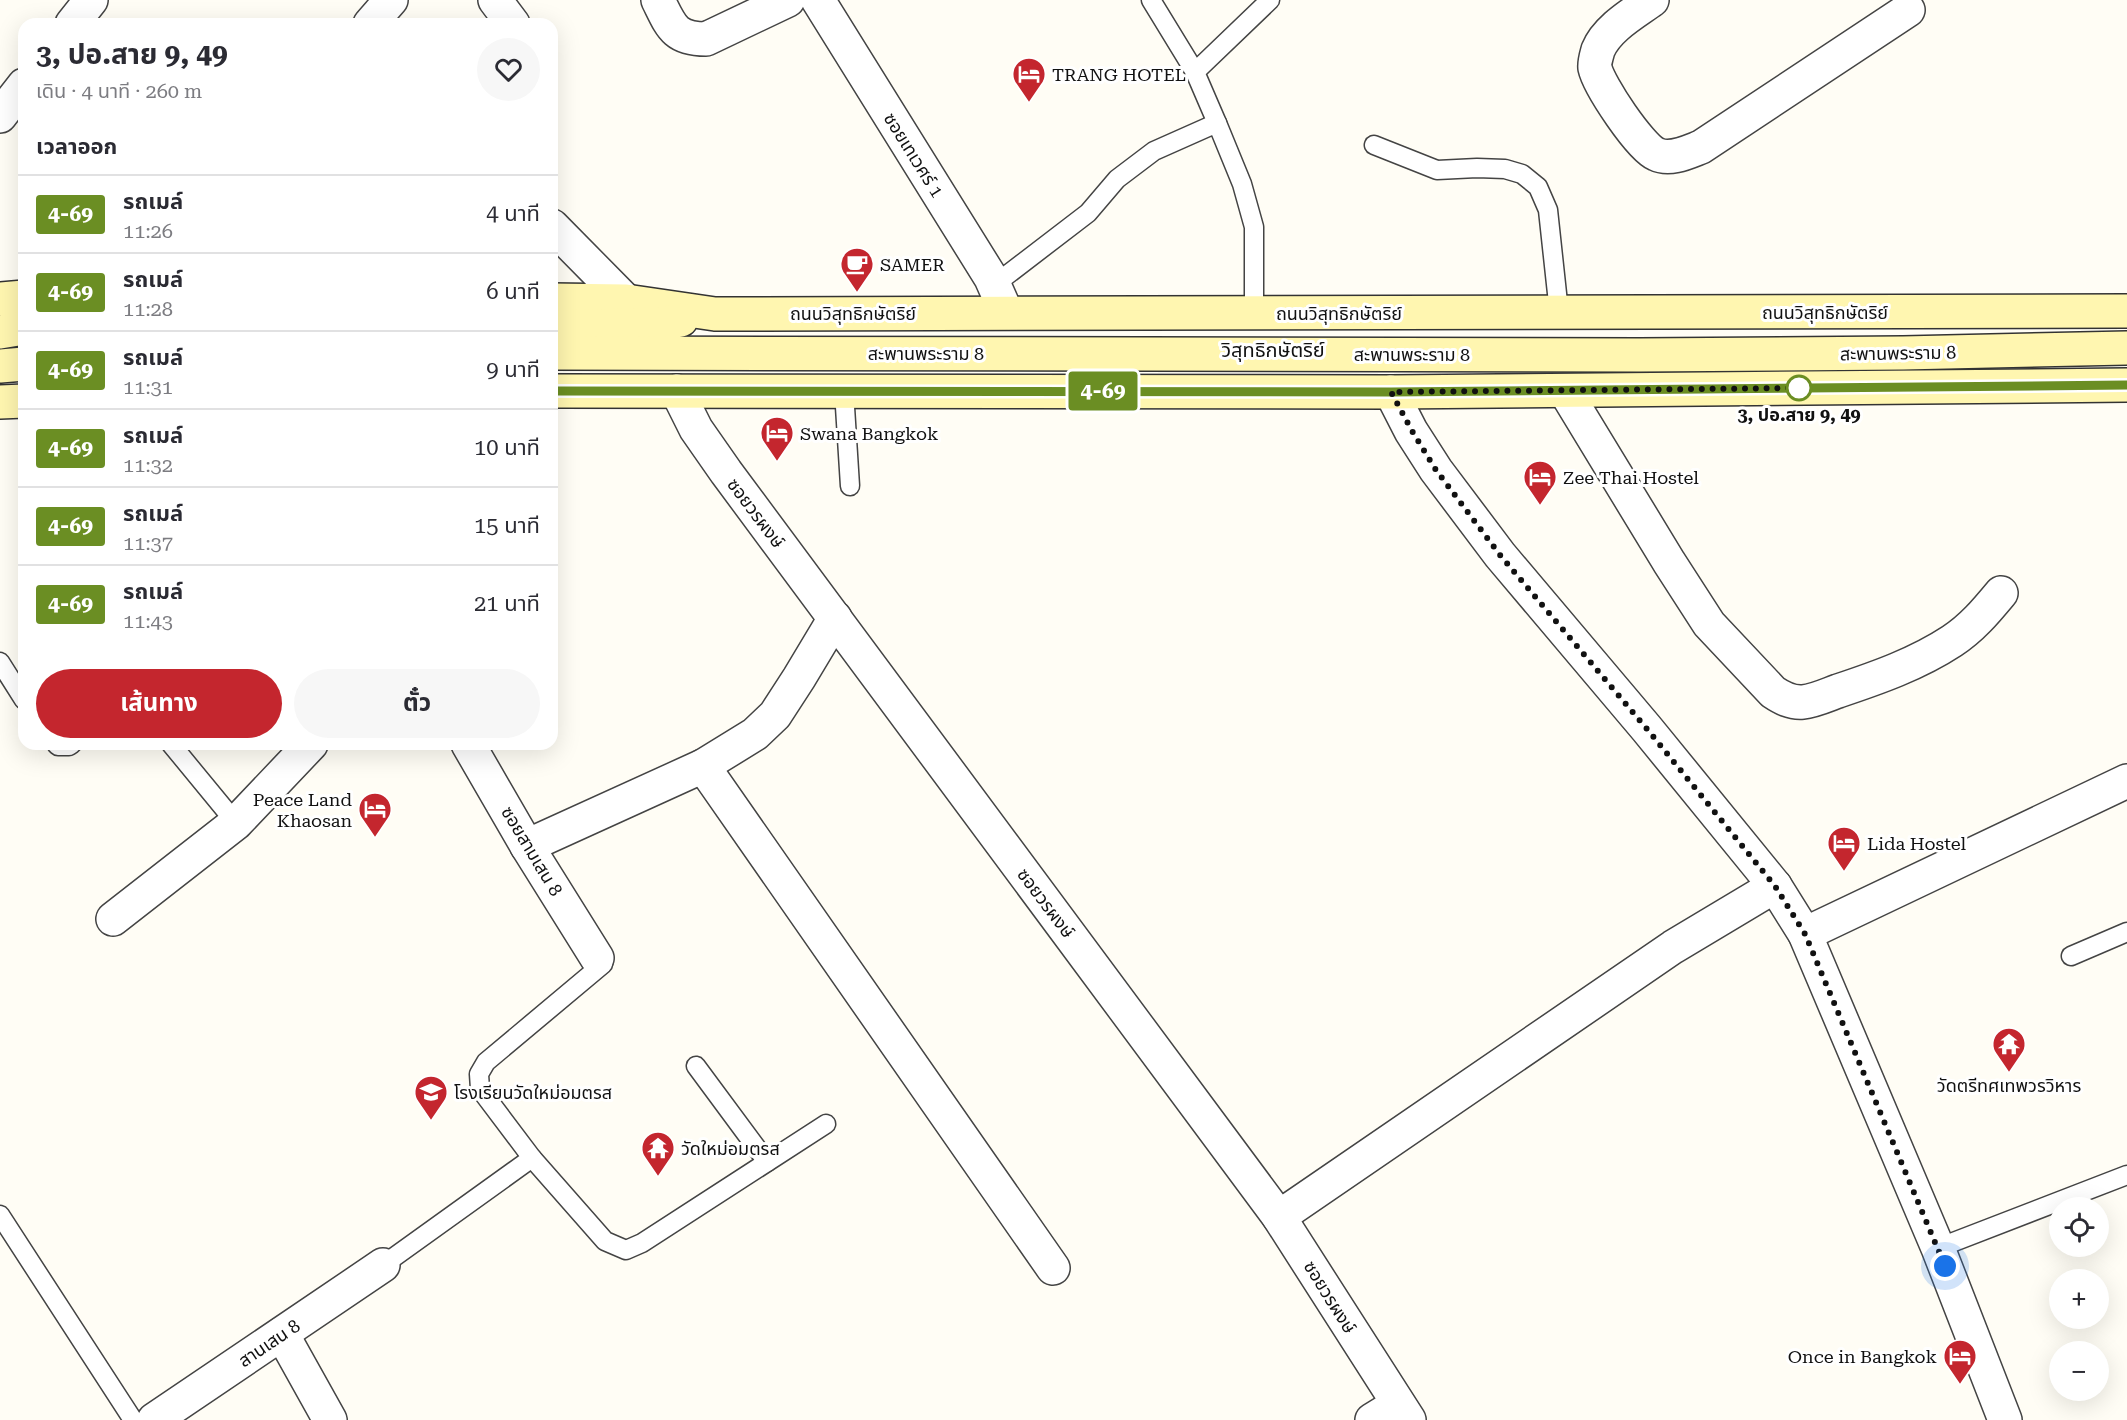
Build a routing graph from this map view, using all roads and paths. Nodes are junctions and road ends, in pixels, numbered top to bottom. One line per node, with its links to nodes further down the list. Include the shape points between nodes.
1 (91, 0): 11 (street)
2 (391, 0): 12 (street)
3 (495, 0): 13 (street)
4 (658, 0): 5 (street, via 676,32 691,39 706,39)
5 (788, 0)
6 (819, 0): 22 (street, ซอยเทเวศร์ 1)
7 (1151, 0): 14 (lane)
8 (1270, 0): 14 (lane)
9 (1652, 0): 10 (street, via 1605,37 1595,67 1609,98 1644,143 1657,154 1677,156 1701,147)
10 (1908, 10)
11 (77, 18)
12 (375, 18)
13 (508, 18)
14 (1195, 72): 17 (lane)
15 (18, 93): 16 (street)
16 (0, 116)
17 (1217, 123): 22 (lane, via 1154,151 1117,179); 27 (lane, via 1254,226)
18 (1374, 145): 26 (lane, via 1437,170 1505,169 1522,174 1538,187 1548,210)
19 (558, 232): 24 (street)
20 (18, 298): 21 (main road)
21 (0, 299)
22 (1000, 299): 27 (main road, ถนนวิสุทธิกษัตริย์); 28 (main road, ถนนวิสุทธิกษัตริย์)
23 (558, 300): 24 (main road, ถนนวิสุทธิกษัตริย์)
24 (626, 301): 28 (main road, ถนนวิสุทธิกษัตริย์)
25 (2127, 311): 26 (main road, ถนนวิสุทธิกษัตริย์)
26 (1559, 312): 27 (main road, ถนนวิสุทธิกษัตริย์)
27 (1254, 313)
28 (715, 314): 29 (main road, via 658,324)
29 (558, 327)
30 (18, 329): 31 (main road)
31 (0, 332)
32 (2127, 348): 33 (main road, สะพานพระราม 8, via 1640,355)
33 (558, 353)
34 (18, 364): 35 (main road)
35 (0, 366)
36 (2127, 386): 40 (main road)
37 (558, 391): 38 (main road)
38 (677, 391): 39 (main road); 46 (street, ซอยวรผงษ์, via 696,429)
39 (844, 391): 41 (main road); 44 (lane)
40 (1565, 391): 41 (main road); 45 (street, via 1709,624 1783,699 1804,702 1910,664 1953,641 1981,618)
41 (1391, 392): 56 (street, via 1436,470 1500,555)
42 (18, 401): 43 (main road)
43 (0, 402)
44 (850, 486)
45 (2001, 593)
46 (834, 618): 52 (street, via 775,715 755,734); 68 (street, ซอยวรผงษ์)
47 (0, 662): 48 (lane)
48 (18, 690)
49 (176, 750): 54 (lane)
50 (305, 750): 54 (street)
51 (471, 750): 55 (street, ซอยสามเสน 8)
52 (703, 766): 55 (street); 71 (street)
53 (2127, 781): 59 (street)
54 (236, 823): 57 (street)
55 (527, 846): 61 (street, ซอยสามเสน 8)
56 (1775, 886): 59 (street); 68 (street, via 1673,947)
57 (113, 919)
58 (2127, 932): 60 (lane)
59 (1805, 934): 69 (street)
60 (2071, 956)
61 (597, 958): 64 (lane, via 603,964 486,1062 479,1074 480,1089)
62 (696, 1066): 65 (lane)
63 (826, 1124): 65 (lane)
64 (532, 1158): 65 (lane, via 605,1241 626,1250); 70 (lane)
65 (767, 1162)
66 (2127, 1175): 69 (lane)
67 (0, 1215): 75 (lane)
68 (1280, 1217): 73 (street, ซอยวรผงษ์)
69 (1938, 1248): 74 (street)
70 (383, 1265): 72 (street, สานเสน 8)
71 (1053, 1268)
72 (282, 1334): 76 (street, สานเสน 8); 77 (street)
73 (1393, 1415)
74 (1993, 1415)
75 (133, 1420)
76 (154, 1420)
77 (330, 1420)

